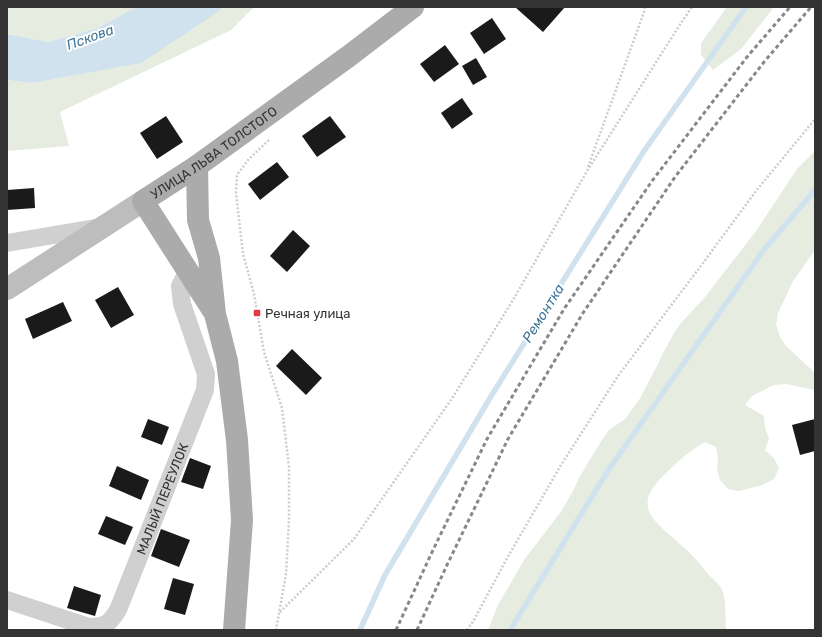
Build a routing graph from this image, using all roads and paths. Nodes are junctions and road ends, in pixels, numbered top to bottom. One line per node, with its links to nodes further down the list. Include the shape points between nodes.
1 (413, 7): 6 (main road, УЛИЦА ЛЬВА ТОЛСТОГО)
2 (644, 7): 7 (path)
3 (692, 7): 7 (path)
4 (815, 118): 18 (path, via 756,190 618,376 561,465)
5 (270, 140): 15 (path, via 248,160 238,175 236,193 243,254 254,294 264,352 282,408 289,467 286,574)
6 (197, 166): 8 (main road, УЛИЦА ЛЬВА ТОЛСТОГО); 13 (main road, via 198,220 209,258)
7 (587, 171): 15 (path, via 461,384 354,539)
8 (144, 201): 9 (street, УЛИЦА ЛЬВА ТОЛСТОГО); 11 (main road)
9 (104, 226): 10 (street); 12 (street, УЛИЦА ЛЬВА ТОЛСТОГО)
10 (7, 243)
11 (188, 271): 13 (main road); 14 (street, МАЛЫЙ ПЕРЕУЛОК, via 180,286 182,304 206,374 205,390 118,610 106,625 89,627)
12 (7, 289)
13 (215, 314): 16 (main road, via 227,361 237,440 242,520)
14 (7, 600)
15 (280, 612): 17 (path)
16 (234, 630)
17 (276, 630)
18 (467, 630)

